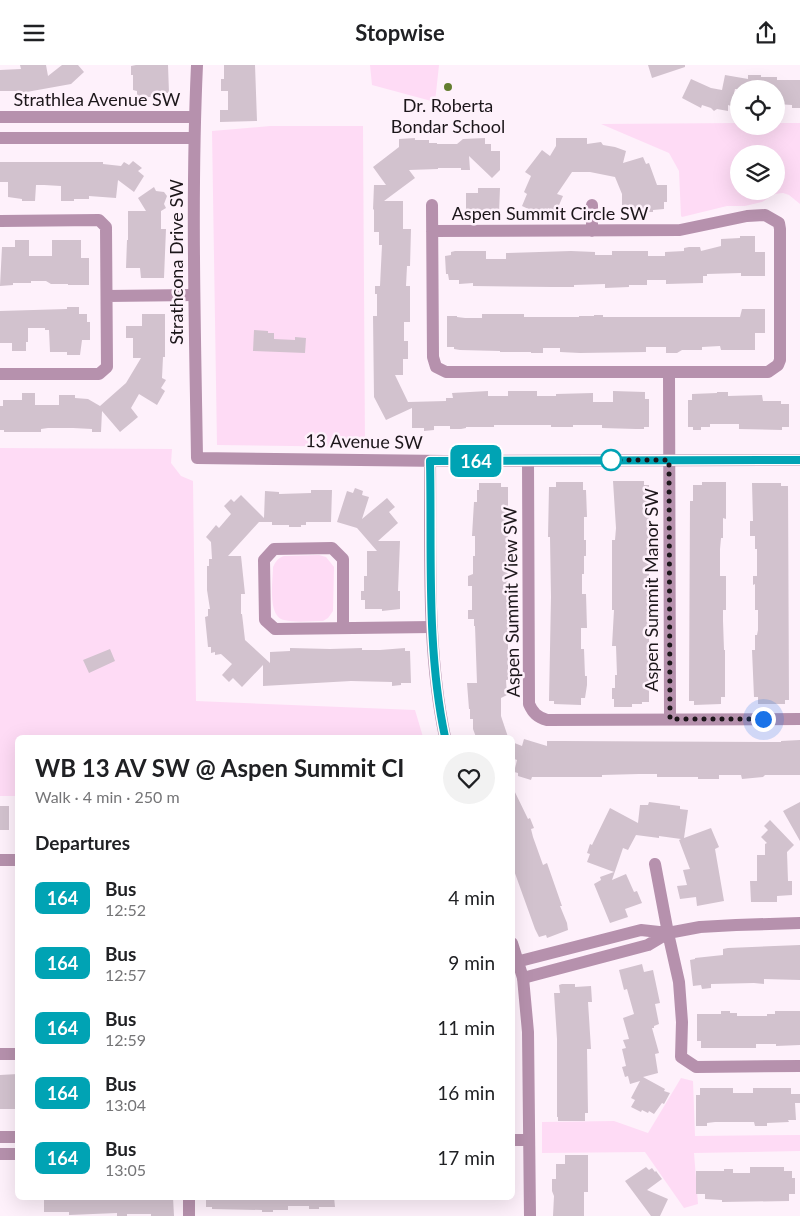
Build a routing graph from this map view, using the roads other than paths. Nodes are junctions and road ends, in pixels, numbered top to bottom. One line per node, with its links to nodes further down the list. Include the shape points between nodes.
1 (197, 65): 3 (street, Strathcona Drive SW)
2 (0, 117): 3 (street, Strathlea Avenue SW)
3 (195, 117): 4 (street, Strathcona Drive SW)
4 (194, 137): 5 (street); 11 (street, Strathcona Drive SW)
5 (0, 138)
6 (432, 205): 9 (street)
7 (592, 205): 10 (street)
8 (0, 221): 12 (street, via 99,221 106,227)
9 (432, 231): 10 (street, Aspen Summit Circle SW); 13 (street, Aspen Summit Circle SW, via 433,357 436,367 446,372)
10 (592, 231): 13 (street, Aspen Summit Circle SW, via 680,230 747,215 765,215 779,223 778,365 768,372)
11 (194, 295): 12 (street); 15 (street, Strathcona Drive SW)
12 (107, 296): 14 (street, via 107,367 99,374)
13 (668, 373): 16 (street)
14 (0, 374)
15 (198, 458): 18 (street, 13 Avenue SW)
16 (669, 460): 17 (street, 13 Avenue SW); 19 (street, 13 Avenue SW); 22 (street, Aspen Summit Manor SW)
17 (800, 460)
18 (430, 461): 19 (street, 13 Avenue SW); 20 (street)
19 (528, 461): 22 (street, Aspen Summit View SW, via 529,704 532,711 547,720)
20 (432, 627): 21 (street); 24 (street, via 438,706)
21 (343, 628): 21 (street, via 275,629 265,620 264,560 274,549 332,548 343,559)
22 (670, 719): 23 (street, Aspen Summit View SW)
23 (800, 719)
24 (445, 735)
25 (0, 860): 26 (street)
26 (15, 860)
27 (656, 864): 29 (street)
28 (800, 923): 29 (street, via 727,925)
29 (668, 933): 31 (street, via 641,930); 32 (street, via 648,945); 35 (street, via 679,982 682,1057 696,1067)
30 (515, 950): 31 (street)
31 (520, 961): 32 (street)
32 (524, 978): 38 (street)
33 (0, 1054): 34 (street)
34 (15, 1054)
35 (800, 1065)
36 (0, 1137): 37 (street)
37 (15, 1137)
38 (529, 1139): 39 (street); 44 (street)
39 (515, 1140)
40 (0, 1154): 41 (street)
41 (15, 1154)
42 (189, 1200): 43 (street)
43 (190, 1216)
44 (530, 1216)

